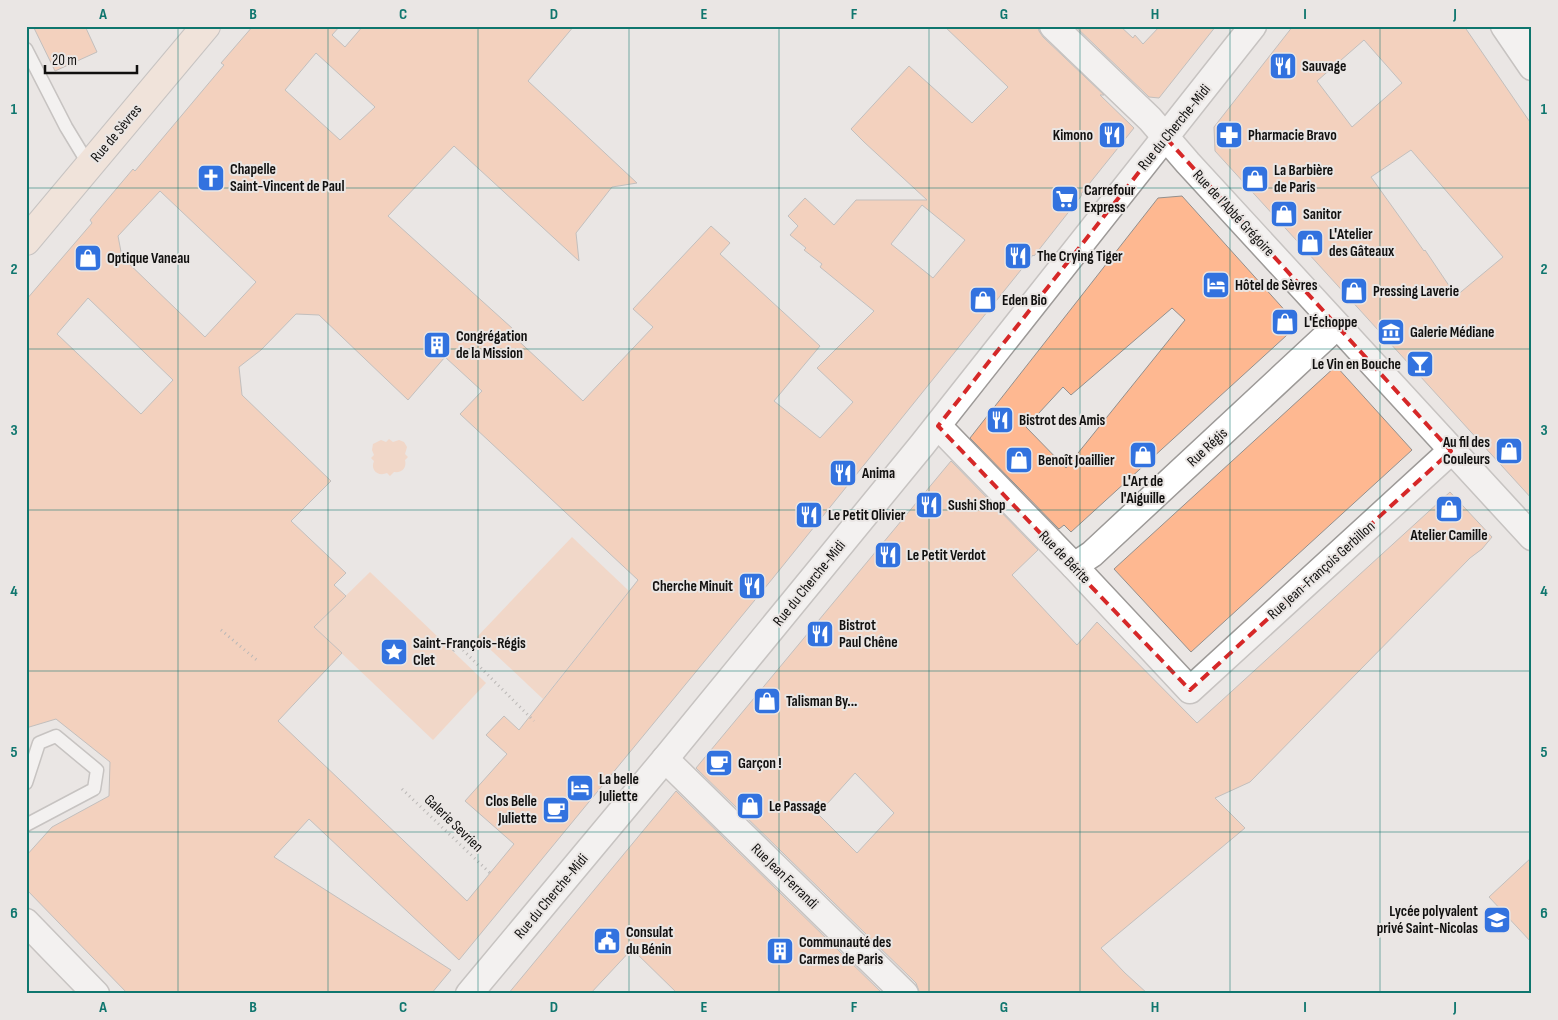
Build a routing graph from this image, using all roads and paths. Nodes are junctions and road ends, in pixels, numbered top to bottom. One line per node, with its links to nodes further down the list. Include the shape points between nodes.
1 (206, 26): 10 (main road, Rue de Sèvres)
2 (1053, 26): 9 (street, Rue de l'Abbé Grégoire)
3 (1254, 26): 9 (street, Rue du Cherche-Midi)
4 (1504, 26): 8 (street)
5 (1526, 26): 6 (lane)
6 (1532, 35)
7 (26, 48): 10 (lane)
8 (1532, 67)
9 (1166, 138): 12 (street, Rue de l'Abbé Grégoire); 13 (street, Rue du Cherche-Midi)
10 (89, 165): 11 (main road, Rue de Sèvres)
11 (26, 241)
12 (1337, 326): 14 (street, Rue de l'Abbé Grégoire); 16 (street, Rue Régis, via 1092,554)
13 (938, 426): 16 (street, Rue de Bérite); 22 (street, Rue du Cherche-Midi)
14 (1451, 451): 15 (street, Rue de l'Abbé Grégoire); 20 (street, Rue Jean-François Gerbillon)
15 (1532, 537)
16 (1074, 566): 20 (street, Rue de Bérite)
17 (221, 630): 19 (path)
18 (453, 651): 21 (path, via 458,645)
19 (259, 662)
20 (1190, 690)
21 (534, 721)
22 (665, 759): 29 (street, Rue du Cherche-Midi); 30 (street, Rue Jean Ferrandi)
23 (26, 783): 25 (lane, via 39,743 56,736 97,770 94,789)
24 (402, 789): 26 (path, Galerie Sevrien)
25 (26, 825)
26 (490, 873)
27 (26, 922): 28 (street)
28 (96, 994)
29 (469, 994)
30 (905, 994)

